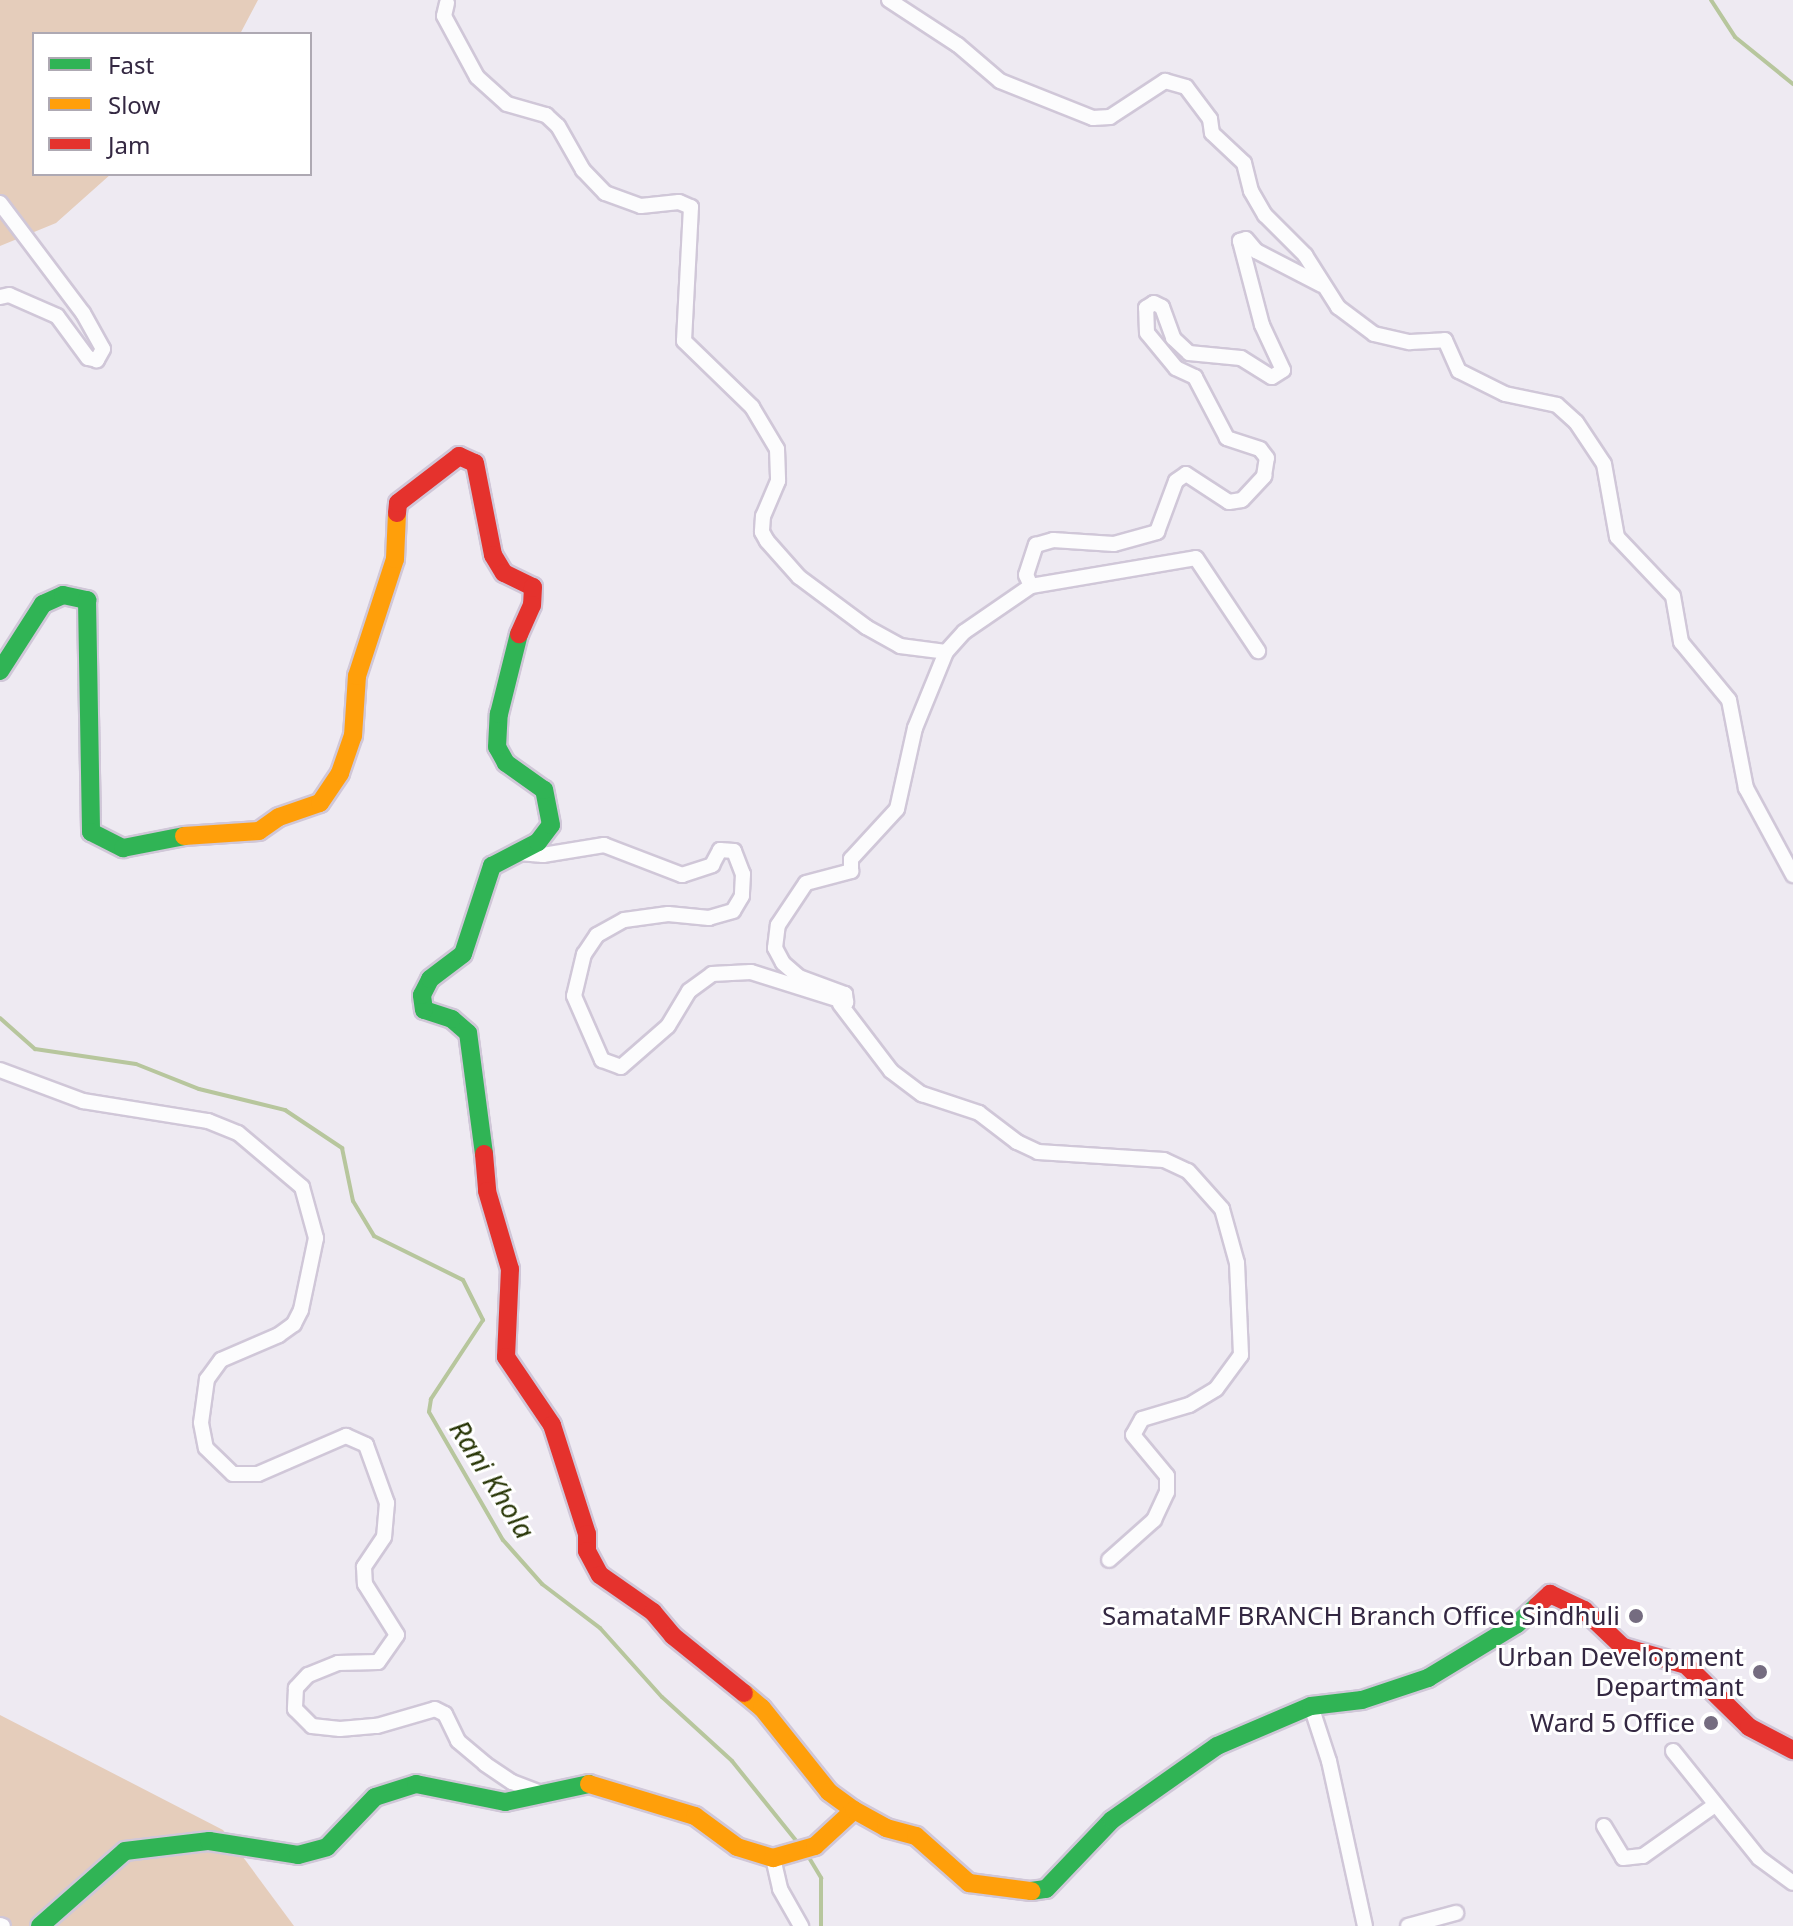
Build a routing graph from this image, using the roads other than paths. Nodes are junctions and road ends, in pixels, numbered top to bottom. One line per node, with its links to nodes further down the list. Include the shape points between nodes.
1 (889, 0): 4 (street, via 972,55 1000,81 1093,118 1110,117 1165,81 1186,87 1210,119 1212,133 1244,163 1265,215 1305,255)
2 (448, 1): 8 (street, via 444,16 477,77 507,104 546,115 605,193 641,206 679,202 691,207 684,341 752,407 777,449 778,481 763,516 767,541 799,577 866,627 900,646)
3 (0, 203): 5 (street, via 83,313 103,349 97,360 88,358 57,316 9,295)
4 (1325, 287): 6 (street, via 1256,251 1246,239 1240,241 1262,325 1283,370 1272,377 1241,358 1189,353 1173,338 1162,307 1154,303 1146,308 1147,333 1176,368 1195,377 1227,438 1260,449 1267,458 1264,476 1242,500 1229,502 1186,474 1176,481 1157,532 1114,544 1053,540 1036,545 1026,575); 11 (street, via 1338,307 1374,334 1410,342 1445,340 1459,371 1505,394 1557,405 1576,422 1604,464 1617,537 1673,596 1681,642 1729,700 1746,788)
5 (0, 297)
6 (1031, 586): 7 (street, via 1196,558); 8 (street, via 964,632)
7 (1258, 651)
8 (946, 652): 12 (street, via 915,728 897,809 851,859 851,871 806,883 778,925 775,948 783,963 799,977 845,994 846,1002)
9 (0, 671): 10 (street, via 43,604 63,595 87,600 91,832 105,843 123,848 211,831 259,831 279,817 320,803 340,773 353,736 357,676 395,559 398,503 459,456 475,463 493,555 504,573 533,587 502,700 497,747 506,763 544,790 551,825)
10 (519, 853): 12 (street, via 543,855 604,845 682,875 712,865 720,850 734,851 742,885 733,911 709,918 668,914 624,920 597,935 584,954 574,996 602,1060 612,1067 636,1058 668,1026 689,991 712,974 751,972); 20 (street, via 492,866 463,954 430,979 422,995 424,1010 452,1019 468,1033 475,1058 487,1191 510,1269 506,1357 552,1425 587,1534 587,1551 600,1575 653,1612 673,1636 762,1708 829,1792)
11 (1793, 875)
12 (840, 1004): 14 (street, via 891,1071 922,1094 979,1113 1038,1152 1164,1160 1188,1171 1222,1209 1237,1263 1241,1355 1216,1389 1189,1405 1142,1419 1133,1435 1167,1476 1167,1492 1154,1520)
13 (0, 1070): 18 (street, via 83,1101 208,1121 238,1133 302,1187 316,1238 301,1310 294,1324 221,1360 207,1379 201,1423 206,1448 233,1474 258,1474 346,1436 366,1445 383,1485 387,1512 384,1537 364,1567 365,1584 397,1635 378,1662 338,1663 308,1675 296,1688 295,1709 312,1726 340,1729 377,1726 435,1709 445,1714 458,1741 485,1764)
14 (1109, 1560)
15 (1311, 1706): 16 (street, via 1362,1700 1428,1678 1517,1624 1550,1594 1584,1610 1623,1647 1686,1665 1749,1727); 20 (street, via 1230,1739 1190,1764 1112,1820 1046,1889 1024,1892 969,1883 916,1836 886,1828); 27 (street, via 1329,1761)
16 (1793, 1750)
17 (1673, 1751): 19 (street)
18 (536, 1791): 22 (street, via 579,1782 626,1791 695,1816 737,1847); 25 (street, via 505,1802 416,1784 394,1788 368,1804 327,1847 298,1855 209,1841 125,1851)
19 (1715, 1805): 21 (street, via 1643,1856 1623,1858); 23 (street, via 1759,1858)
20 (854, 1810): 22 (street, via 815,1846)
21 (1604, 1826)
22 (773, 1858): 26 (street, via 780,1889)
23 (1793, 1883)
24 (1456, 1913): 28 (street)
25 (40, 1926)
26 (801, 1926)
27 (1365, 1926)
28 (1408, 1926)

